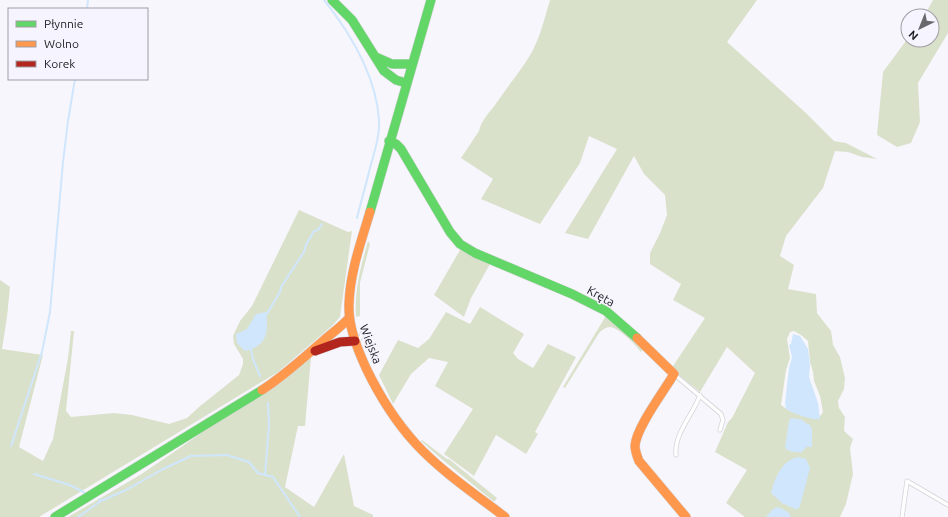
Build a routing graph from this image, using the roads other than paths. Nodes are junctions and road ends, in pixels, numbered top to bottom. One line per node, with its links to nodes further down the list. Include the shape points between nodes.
1 (332, 0): 3 (street, via 360,30)
2 (431, 0): 4 (street, Wiejska)
3 (376, 57): 4 (street, via 392,64); 5 (street, via 384,71 396,80)
4 (412, 64): 5 (street, Wiejska)
5 (406, 83): 6 (street, Wiejska)
6 (389, 141): 7 (street, Wiejska, via 353,274); 11 (street, Kręta, via 400,149 450,232 460,244 481,256 572,294 606,312)
7 (349, 318): 9 (street, Wiejska); 10 (street)
8 (365, 330): 9 (lane, via 359,340)
9 (355, 341): 10 (street, via 340,342); 17 (street, Wiejska, via 376,386 406,434)
10 (313, 351): 16 (street, via 277,380)
11 (674, 374): 12 (lane); 18 (street, via 638,432 635,450 640,463)
12 (700, 395): 13 (lane, via 722,414); 14 (lane, via 678,437)
13 (720, 430)
14 (676, 455)
15 (948, 505): 19 (lane, via 907,482)
16 (55, 517)
17 (504, 517)
18 (686, 517)
19 (902, 517)

